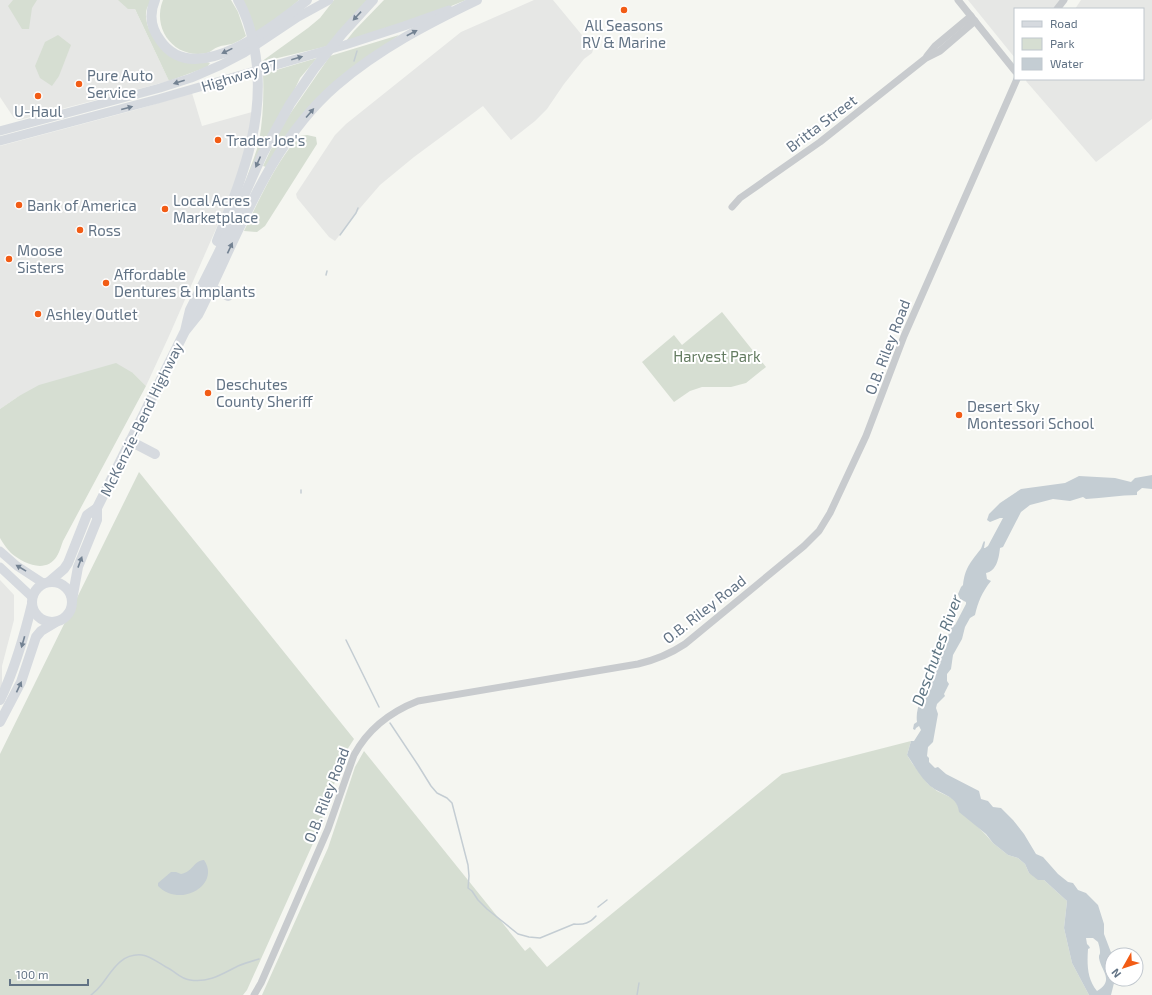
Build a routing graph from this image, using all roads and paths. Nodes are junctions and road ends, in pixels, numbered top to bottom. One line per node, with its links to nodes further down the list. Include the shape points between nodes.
1 (155, 0): 3 (highway, one-way to 1, via 258,35 223,54 205,59 189,59 175,54 161,42 152,21)
2 (238, 0): 22 (highway, via 250,28 256,58 258,88 255,126 246,165)
3 (307, 0)
4 (310, 0): 12 (highway)
5 (329, 0): 12 (main road, Highway 97)
6 (374, 0): 22 (highway, McKenzie-Bend Highway, one-way to 22, via 342,34 290,104 268,142)
7 (476, 0): 17 (main road, Highway 97, one-way to 7, via 345,45); 20 (highway, McKenzie-Bend Highway, one-way to 7, via 265,179 295,131 319,104 368,60)
8 (958, 0): 11 (street)
9 (1064, 0): 10 (street)
10 (1058, 8)
11 (973, 19): 13 (street); 19 (street, Britta Street, via 935,46 926,58 820,142 740,198)
12 (276, 32): 15 (main road, Highway 97, one-way to 15, via 232,60 191,78)
13 (1014, 70)
14 (1017, 80): 35 (street, O.B. Riley Road, via 904,336 866,436 819,531 685,644 665,656 615,668 418,701 396,711 377,725 368,733 354,755 325,836)
15 (91, 107): 16 (main road, Highway 97); 17 (main road, via 62,119 17,131)
16 (0, 131)
17 (13, 138): 18 (main road, Highway 97)
18 (0, 141)
19 (732, 208)
20 (212, 289): 21 (highway); 23 (highway, McKenzie-Bend Highway, via 198,315)
21 (228, 296)
22 (190, 310): 23 (highway, McKenzie-Bend Highway)
23 (185, 331): 24 (highway, McKenzie-Bend Highway)
24 (130, 441): 25 (highway); 26 (highway, McKenzie-Bend Highway)
25 (155, 454)
26 (97, 508): 29 (highway, McKenzie-Bend Highway, via 87,515 68,564); 31 (highway, McKenzie-Bend Highway, one-way to 26, via 78,567 96,520)
27 (0, 551): 29 (main road, one-way to 27, via 17,566)
28 (0, 568): 30 (main road)
29 (46, 582): 30 (highway, via 34,591); 31 (highway, via 56,582 67,588)
30 (32, 600): 32 (highway, via 33,610 38,616 50,622); 33 (highway, one-way to 33, via 17,662)
31 (72, 600): 32 (highway, via 68,613)
32 (57, 621): 34 (highway, one-way to 32, via 21,682 36,637)
33 (0, 700)
34 (0, 722)
35 (254, 995)

